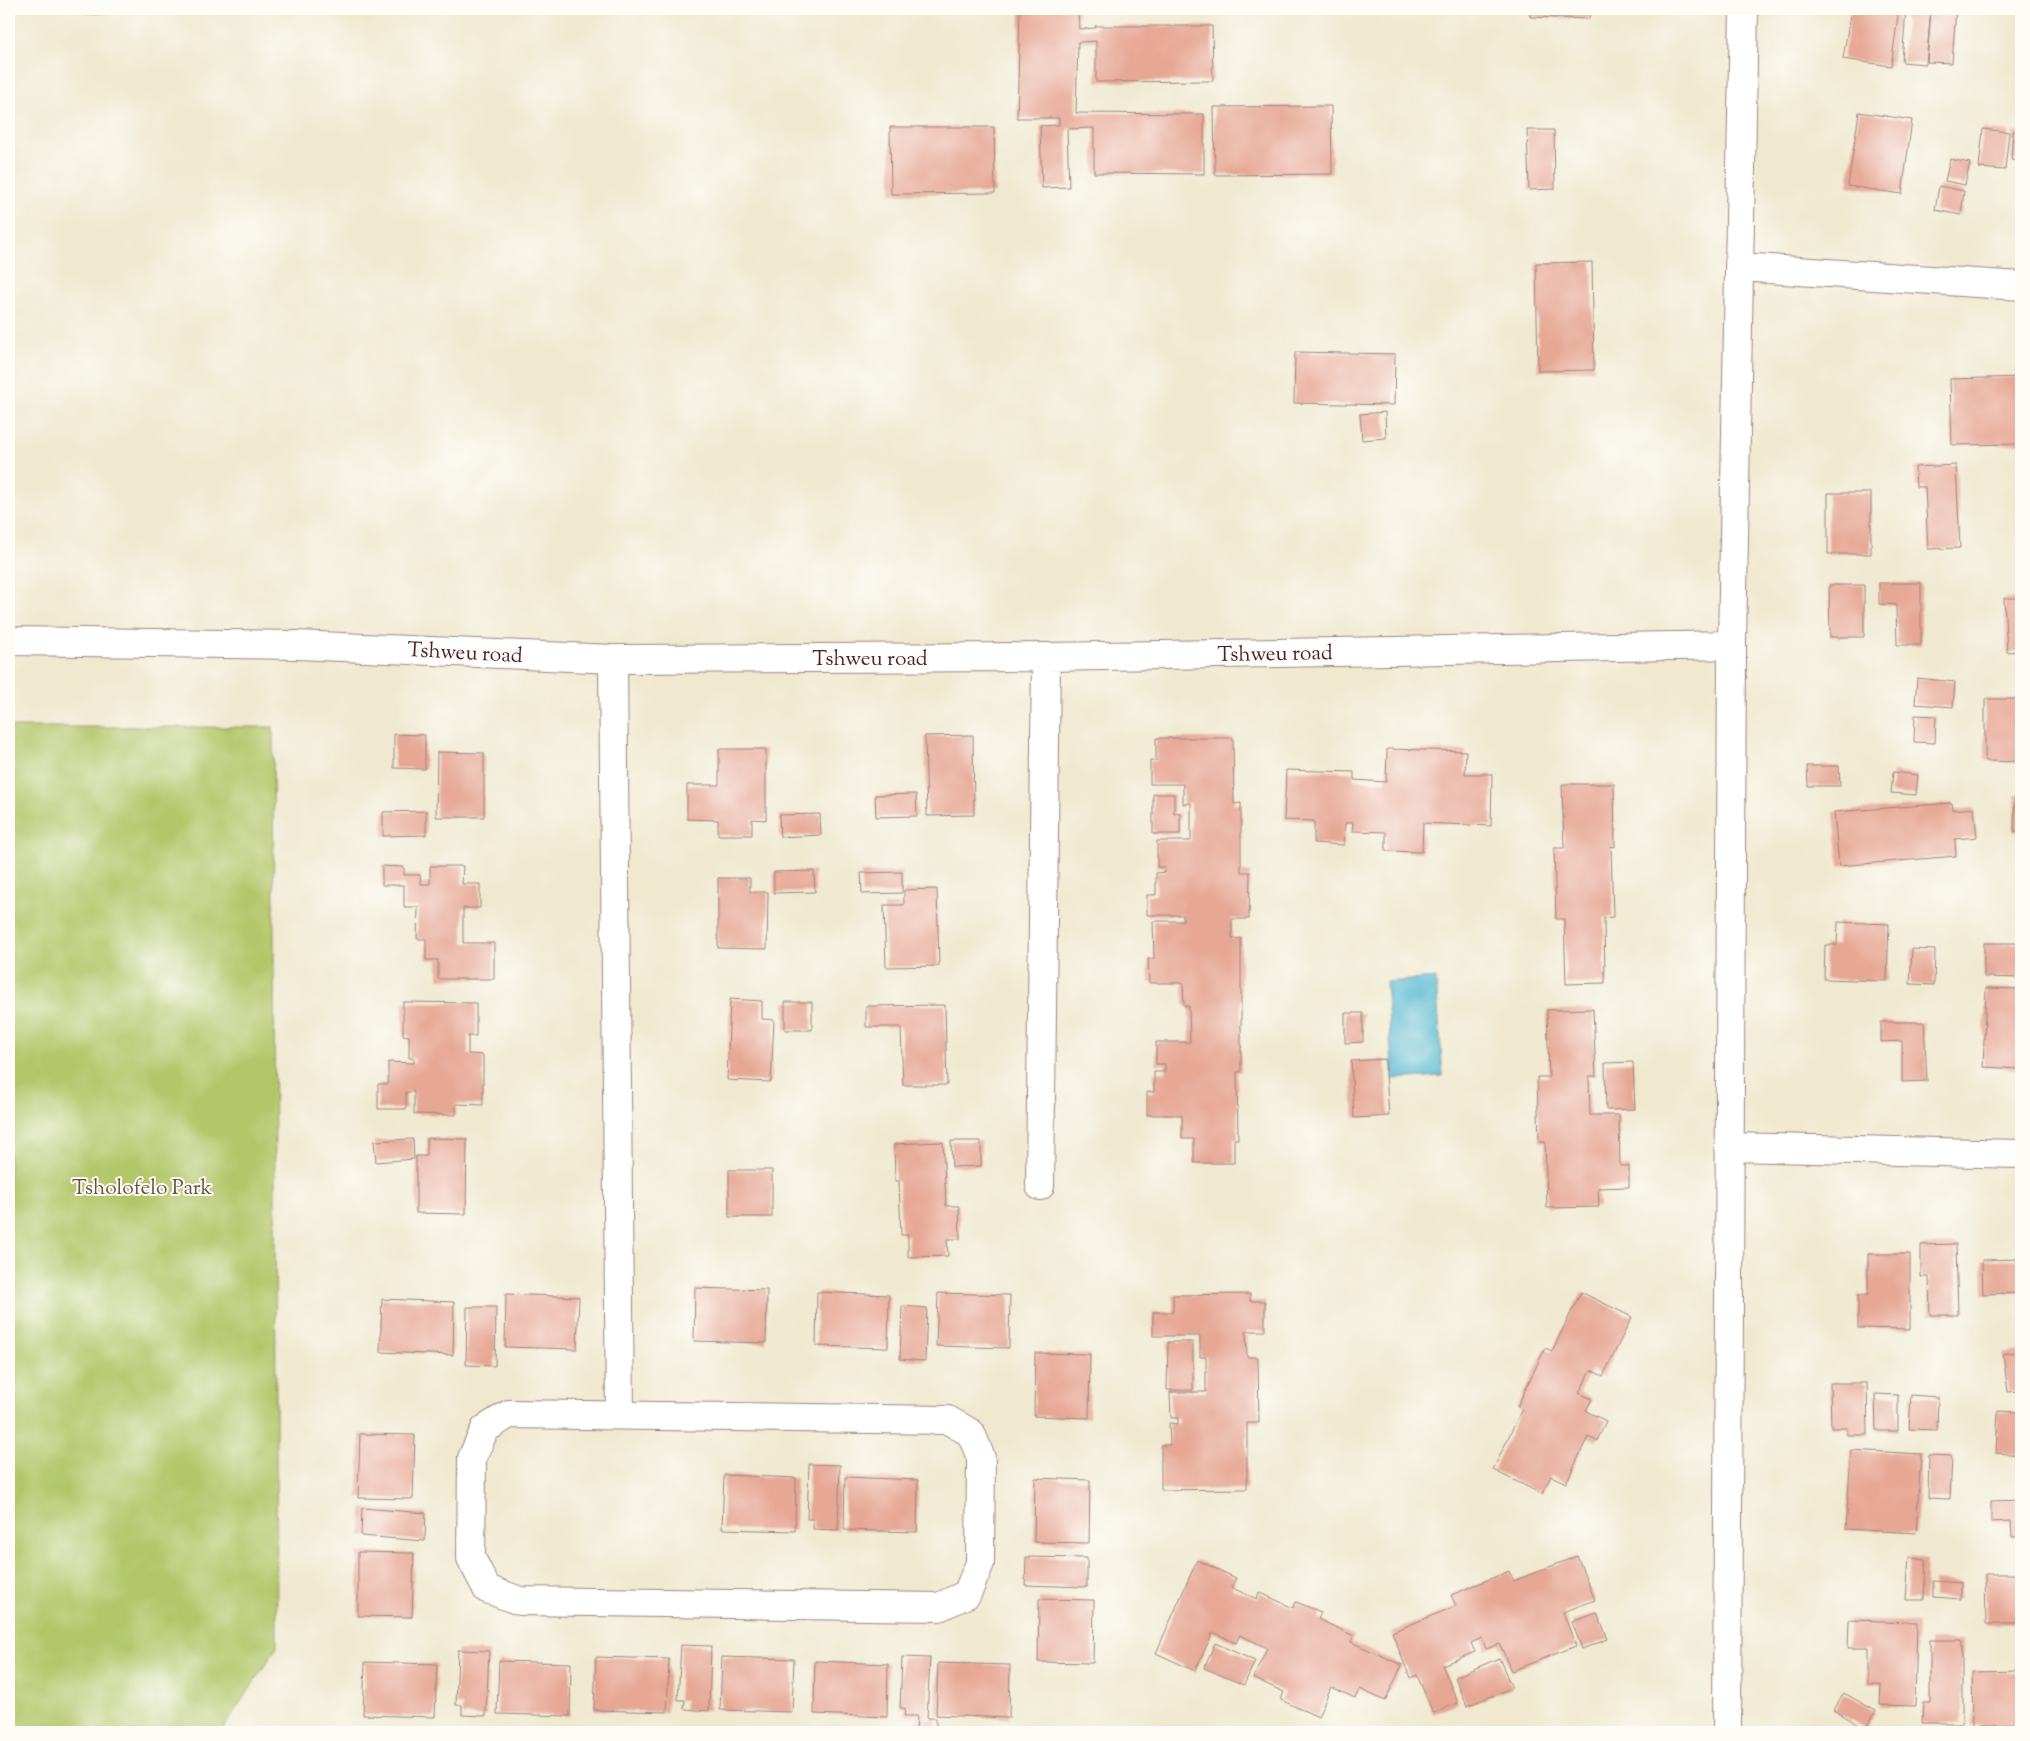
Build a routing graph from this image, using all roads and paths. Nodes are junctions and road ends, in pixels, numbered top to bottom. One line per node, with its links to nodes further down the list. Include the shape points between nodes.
1 (1744, 9): 2 (street)
2 (1740, 267): 3 (street); 5 (street)
3 (2021, 286)
4 (9, 641): 7 (street, Tshweu road, via 297,645)
5 (1732, 645): 6 (street, Tshweu road); 8 (street)
6 (1046, 657): 7 (street, Tshweu road); 10 (street)
7 (613, 659): 11 (street)
8 (1730, 1147): 9 (street); 12 (street)
9 (2021, 1154)
10 (1040, 1186)
11 (620, 1415): 11 (street, via 948,1420 971,1434 981,1458 980,1563 966,1594 939,1607 520,1601 487,1589 471,1558 472,1458 485,1429 509,1414)
12 (1727, 1732)

